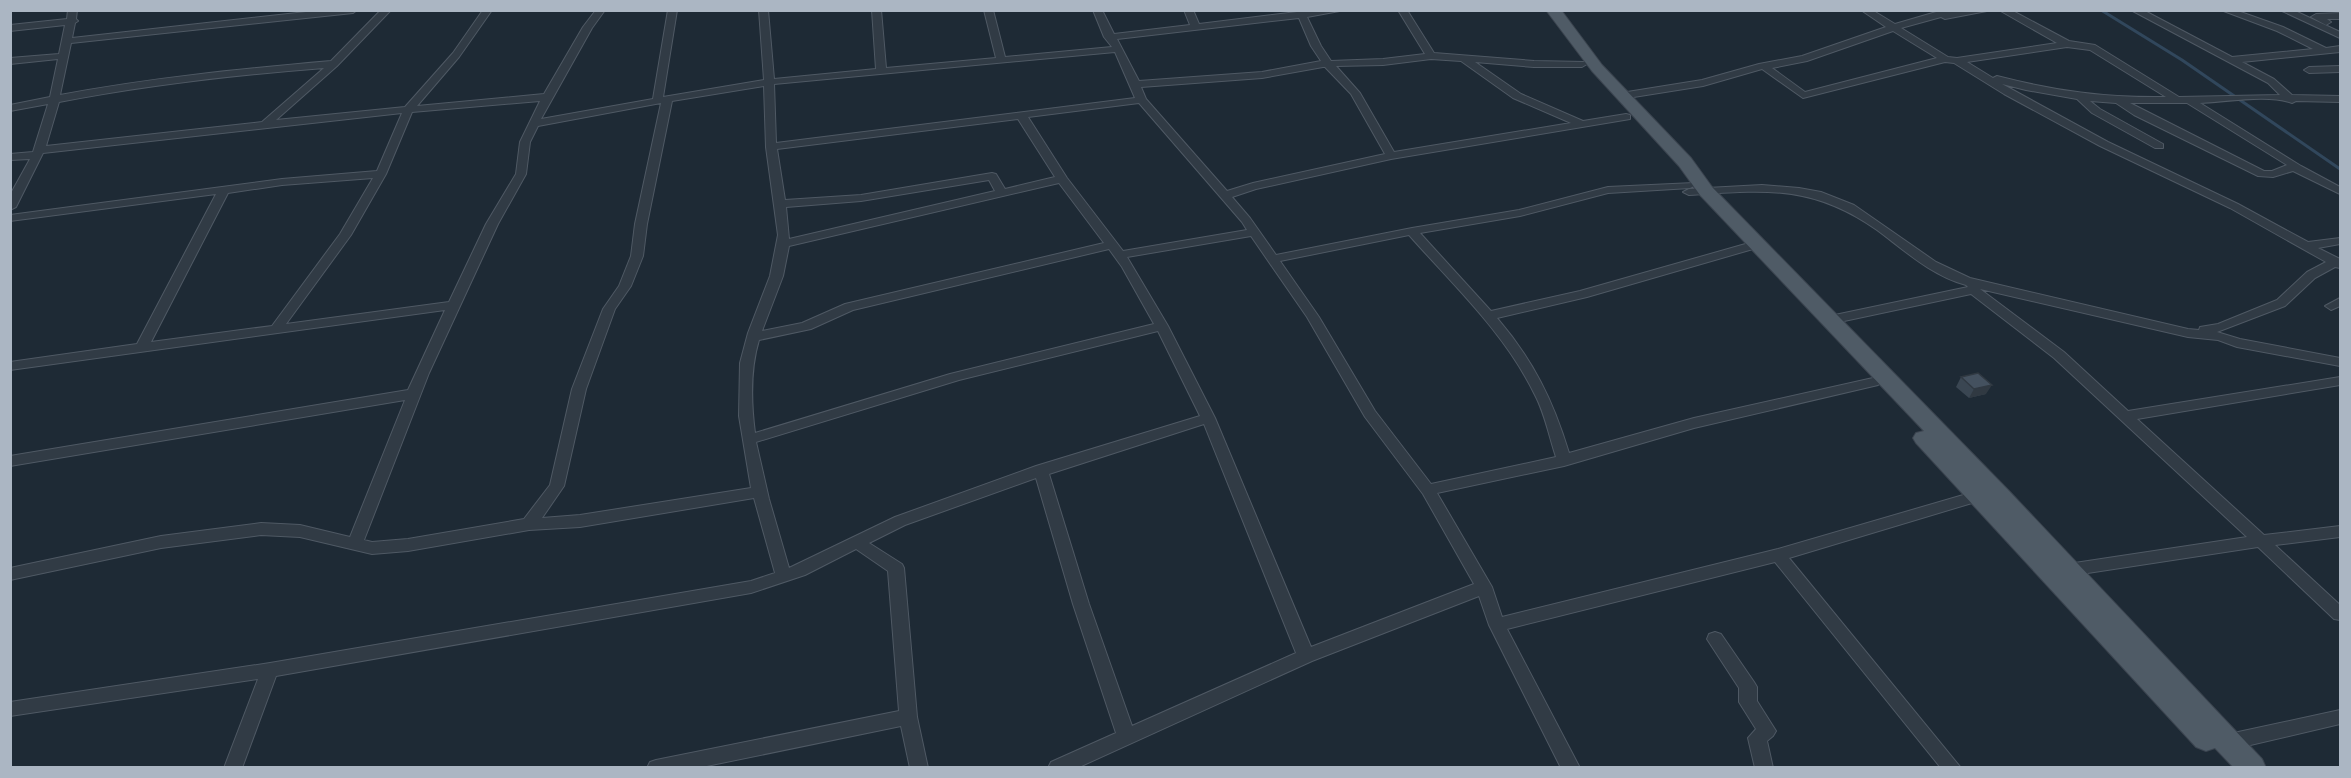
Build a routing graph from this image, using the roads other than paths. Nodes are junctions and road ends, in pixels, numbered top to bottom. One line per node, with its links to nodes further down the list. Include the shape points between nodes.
1 (353, 10): 33 (street)
2 (387, 10): 46 (street)
3 (488, 10): 70 (street, via 456,55)
4 (673, 10): 65 (street)
5 (763, 10): 54 (street)
6 (876, 10): 52 (street)
7 (988, 10): 41 (street)
8 (1097, 10): 34 (street)
9 (1188, 10): 28 (street)
10 (1341, 10): 23 (street)
11 (1402, 10): 39 (street)
12 (1542, 10): 48 (main road)
13 (1553, 10): 67 (main road)
14 (1865, 10): 30 (street)
15 (1954, 10): 25 (street)
16 (1988, 10): 25 (street)
17 (2003, 10): 35 (street)
18 (2135, 10): 43 (street)
19 (2225, 10): 36 (street, via 2280,29)
20 (2284, 10): 31 (street)
21 (2306, 10): 27 (street)
22 (602, 11): 56 (street, via 588,27)
23 (1301, 13): 28 (street); 47 (street)
24 (73, 16): 29 (street); 33 (street)
25 (1937, 16): 30 (street)
26 (2340, 16): 27 (street)
27 (2316, 17): 31 (street, via 2330,24 2326,29)
28 (1196, 27): 34 (street)
29 (10, 28)
30 (1892, 28): 42 (street); 49 (street, via 1816,55)
31 (2330, 31): 32 (street)
32 (2340, 35)
33 (68, 41): 38 (street)
34 (1112, 43): 41 (street); 55 (street)
35 (2067, 44): 45 (street); 58 (street, via 2091,47)
36 (2323, 50): 37 (street); 43 (street)
37 (2339, 50)
38 (65, 56): 44 (street); 61 (street)
39 (1431, 56): 40 (street); 47 (street)
40 (1462, 58): 48 (street); 72 (street, via 1517,96)
41 (1001, 59): 52 (street)
42 (1945, 59): 45 (street); 49 (street, via 1803,94)
43 (2232, 60): 64 (street, via 2271,81)
44 (10, 61)
45 (1957, 61): 53 (street)
46 (334, 64): 61 (street, via 223,73); 73 (street)
47 (1328, 64): 55 (street, via 1270,75); 78 (street, via 1355,93)
48 (1582, 64): 67 (main road)
49 (1764, 66): 67 (street)
50 (2340, 69): 51 (street)
51 (2309, 70)
52 (881, 71): 54 (street)
53 (1980, 73): 57 (street); 95 (street, via 2104,144 2234,206)
54 (770, 82): 65 (street); 76 (street)
55 (1137, 84): 62 (street)
56 (547, 97): 70 (street); 74 (street)
57 (2080, 97): 66 (street); 75 (street, via 2096,111)
58 (2175, 99): 63 (street); 66 (street)
59 (2324, 99): 60 (street); 64 (street); 69 (street)
60 (2340, 99)
61 (54, 100): 68 (street); 77 (street)
62 (1141, 100): 71 (street); 87 (street)
63 (2188, 100): 64 (street); 80 (street, via 2296,164)
64 (2292, 100)
65 (662, 101): 74 (street); 124 (street, via 637,256 625,286 609,309 579,389 557,486)
66 (2120, 101): 80 (street, via 2262,174)
67 (1623, 107): 72 (street); 84 (main road)
68 (10, 108)
69 (2340, 108)
70 (408, 110): 73 (street); 81 (street)
71 (1021, 115): 76 (street); 82 (street)
72 (1579, 123): 78 (street)
73 (265, 124): 77 (street)
74 (534, 124): 101 (street, via 525,142 521,174)
75 (2159, 146)
76 (771, 147): 88 (street)
77 (38, 152): 79 (street); 89 (street)
78 (1391, 156): 87 (street)
79 (10, 157)
80 (2295, 167): 85 (street)
81 (381, 174): 83 (street); 105 (street, via 345,235)
82 (1062, 179): 86 (street); 97 (street)
83 (224, 189): 90 (street); 108 (street)
84 (1695, 190): 91 (street, via 1608,190 1520,213); 96 (main road); 100 (street, via 1785,190 1833,200); 103 (main road)
85 (2340, 191)
86 (1002, 193): 88 (street, via 992,177 861,198); 94 (street)
87 (1226, 195): 92 (street)
88 (780, 204): 94 (street)
89 (10, 207)
90 (10, 218)
91 (1412, 231): 98 (street); 102 (street)
92 (1254, 232): 97 (street); 98 (street)
93 (2340, 241): 95 (street)
94 (783, 244): 107 (street, via 778,276)
95 (2306, 246): 99 (street)
96 (1749, 248): 102 (street); 112 (main road)
97 (1115, 250): 104 (street); 107 (street, via 960,279 849,307 806,326)
98 (1273, 259): 121 (street, via 1313,317 1370,414)
99 (2338, 263): 106 (street, via 2311,275 2281,303 2221,327)
100 (1970, 285): 103 (street); 106 (street); 116 (street, via 2059,355)
101 (453, 305): 105 (street); 114 (street)
102 (1488, 316): 119 (street, via 1542,395)
103 (1830, 320): 130 (main road)
104 (1162, 326): 115 (street); 117 (street, via 857,403)
105 (276, 329): 108 (street)
106 (2188, 333): 109 (street, via 2220,336 2237,344)
107 (754, 337): 117 (street, via 747,363)
108 (142, 346): 110 (street)
109 (2340, 362)
110 (10, 366)
111 (2340, 381): 116 (street)
112 (1873, 382): 119 (street, via 1694,423); 123 (main road)
113 (2340, 389): 116 (street)
114 (414, 394): 118 (street); 127 (street)
115 (1208, 418): 120 (street); 137 (street)
116 (2127, 418): 126 (street)
117 (751, 439): 122 (street)
118 (10, 461)
119 (1564, 461): 121 (street)
120 (1041, 470): 128 (street, via 900,521); 142 (street)
121 (1428, 490): 133 (street)
122 (758, 492): 124 (street, via 580,521); 132 (street)
123 (1977, 496): 129 (street); 151 (main road)
124 (529, 524): 127 (street, via 408,545 372,548)
125 (2340, 531): 126 (street)
126 (2258, 540): 130 (street); 134 (street)
127 (355, 543): 131 (street, via 300,531 261,529 161,542)
128 (858, 543): 132 (street); 140 (street, via 896,568)
129 (1778, 555): 135 (street); 150 (street)
130 (2068, 570): 143 (main road)
131 (10, 574)
132 (784, 577): 138 (street, via 751,587)
133 (1484, 587): 135 (street); 137 (street)
134 (2340, 614)
135 (1497, 625): 148 (street)
136 (1715, 639): 149 (street, via 1748,687 1748,702 1767,731 1758,738)
137 (1306, 656): 142 (street)
138 (270, 670): 139 (street); 144 (street)
139 (10, 709)
140 (908, 717): 145 (street); 146 (street)
141 (2340, 717): 143 (street)
142 (1126, 735): 147 (street)
143 (2229, 742): 152 (main road)
144 (233, 768)
145 (656, 768)
146 (919, 768)
147 (1057, 768)
148 (1571, 768)
149 (1764, 768)
150 (1952, 768)
151 (2232, 768)
152 (2252, 768)

